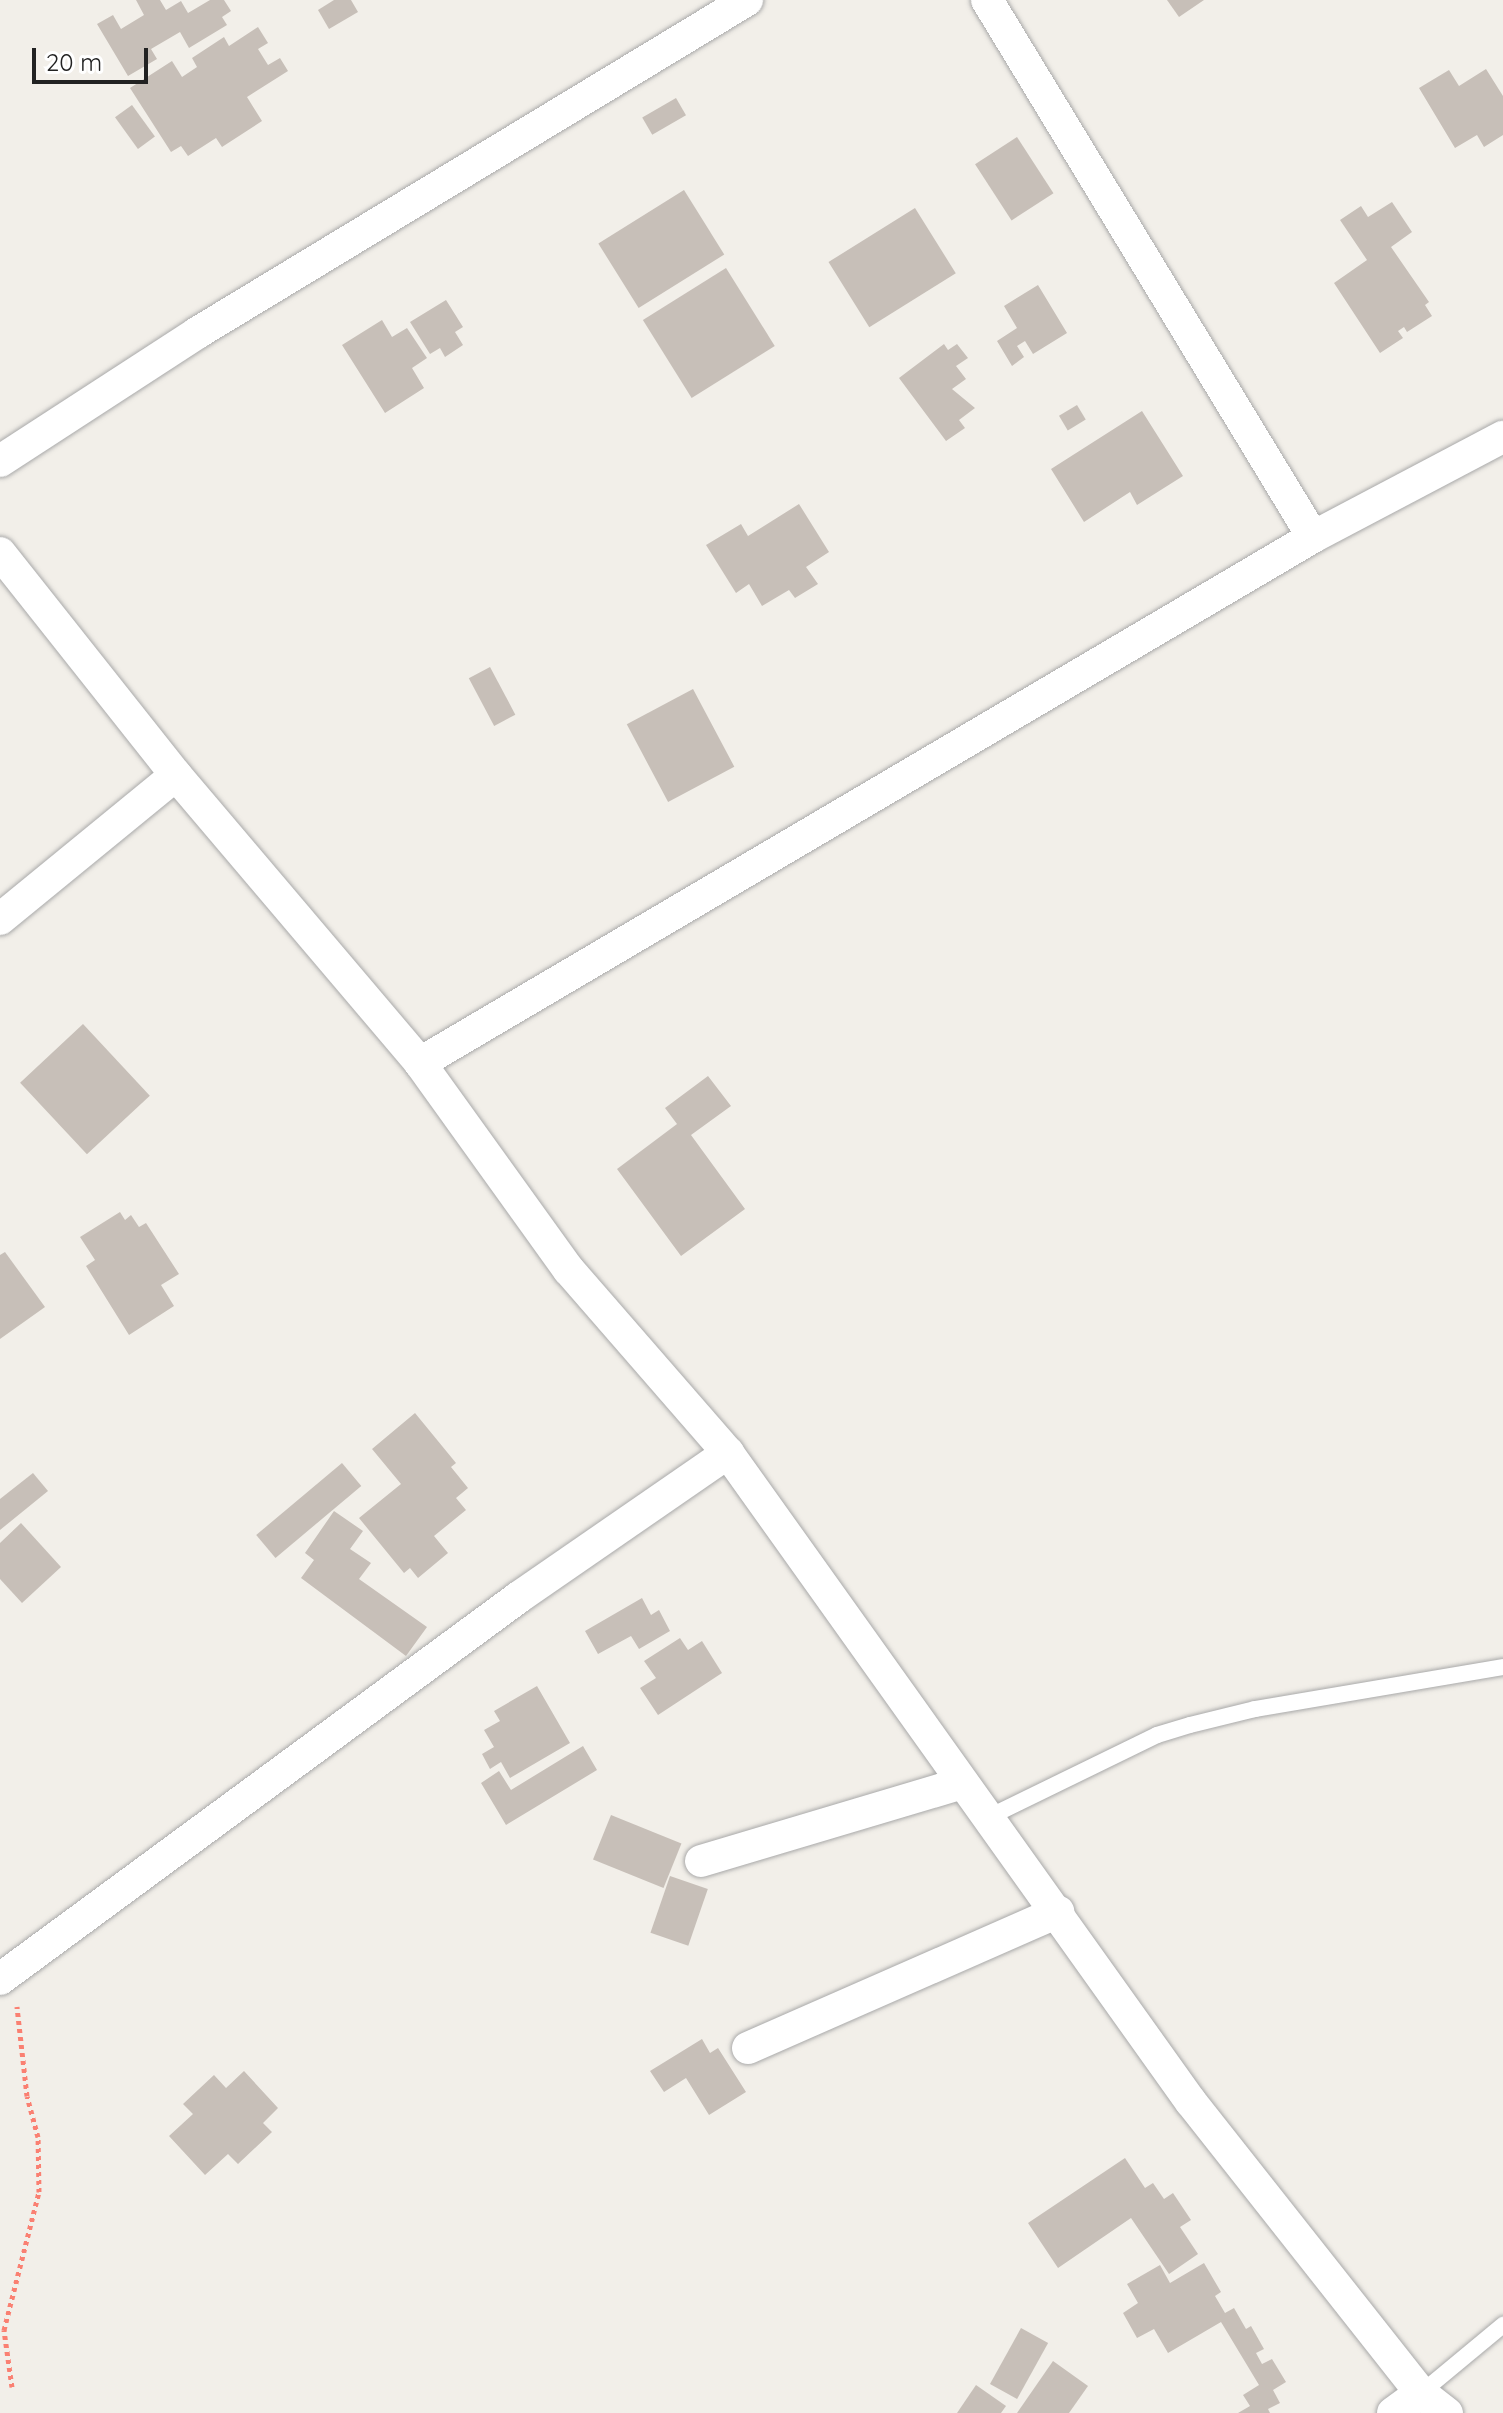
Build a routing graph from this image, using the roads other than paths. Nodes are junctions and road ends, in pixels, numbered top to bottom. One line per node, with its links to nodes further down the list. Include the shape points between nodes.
1 (747, 0): 4 (street, via 197,333)
2 (987, 0): 5 (street)
3 (1503, 437): 5 (street)
4 (0, 461)
5 (1313, 537): 9 (street)
6 (0, 553): 7 (street)
7 (176, 775): 8 (street); 9 (street)
8 (0, 919)
9 (420, 1063): 10 (street, via 569,1270)
10 (728, 1453): 12 (street); 16 (street, via 530,1588)
11 (1503, 1667): 13 (lane, via 1190,1725 1157,1735)
12 (963, 1783): 13 (street); 14 (street)
13 (989, 1817): 15 (street)
14 (701, 1861)
15 (1058, 1912): 17 (street); 19 (street, via 1191,2102)
16 (6, 1975)
17 (748, 2048)
18 (1503, 2325): 19 (lane)
19 (1421, 2393): 20 (street); 21 (street)
20 (1393, 2413)
21 (1447, 2413)

